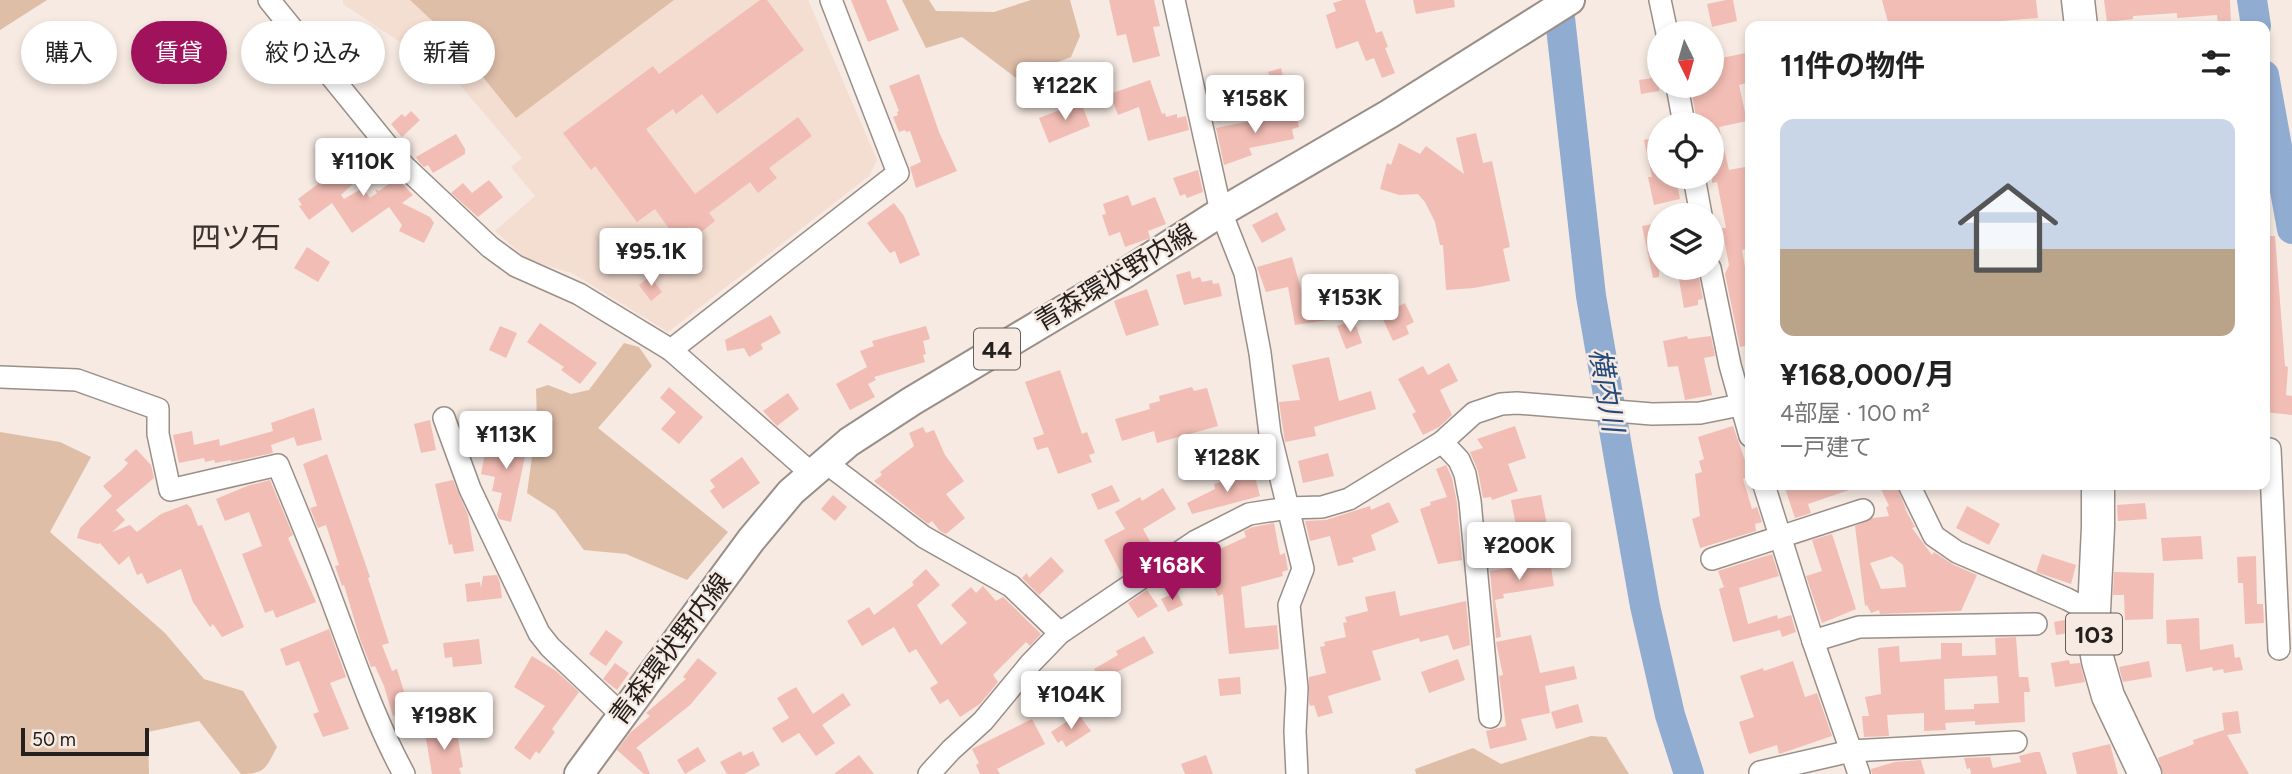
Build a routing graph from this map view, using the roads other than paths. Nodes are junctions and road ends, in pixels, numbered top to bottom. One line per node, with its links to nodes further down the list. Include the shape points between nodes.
1 (269, 0): 11 (street, via 404,166 490,247 516,266 579,294)
2 (831, 0): 11 (street, via 898,173)
3 (1174, 0): 9 (street)
4 (1570, 0): 9 (main road, 青森環状野内線 / 44, via 1378,121)
5 (1660, 0): 7 (street)
6 (2078, 0): 8 (highway)
7 (1664, 21)
8 (2080, 21)
9 (1221, 212): 18 (main road, 青森環状野内線 / 44, via 912,401); 22 (street, via 1245,273 1270,434)
10 (1712, 280): 13 (street)
11 (671, 350): 18 (street)
12 (0, 377): 36 (street, via 77,380 158,409 158,434 170,490 278,465 383,732)
13 (1745, 401)
14 (1745, 404): 16 (street, via 1700,413 1652,414 1501,404 1474,413)
15 (444, 418): 31 (street, via 470,489 539,633)
16 (1442, 442): 22 (street, via 1349,499 1322,507); 32 (street, via 1459,460 1470,501)
17 (2270, 449): 30 (street)
18 (818, 468): 28 (street, via 924,537 1011,586); 31 (main road, 青森環状野内線 / 44, via 790,492 751,540)
19 (1765, 490): 24 (street)
20 (1911, 490): 26 (street, via 1942,544)
21 (2098, 490): 26 (highway, 103)
22 (1288, 508): 28 (street, via 1248,514 1196,541); 39 (street, via 1303,569 1289,605 1297,688)
23 (1863, 510): 24 (street)
24 (1779, 538): 25 (street); 29 (street)
25 (1712, 559)
26 (2094, 613): 41 (highway, 103, via 2093,632 2108,696)
27 (2036, 624): 29 (street, via 1859,627)
28 (1060, 633): 38 (street)
29 (1813, 641): 34 (street)
30 (2279, 649)
31 (621, 714): 37 (main road, 青森環状野内線 / 44)
32 (1490, 717)
33 (2016, 742): 34 (street)
34 (1850, 751): 35 (street); 40 (street)
35 (1760, 772)
36 (404, 774)
37 (579, 774)
38 (929, 774)
39 (1297, 774)
40 (1859, 774)
41 (2145, 774)

